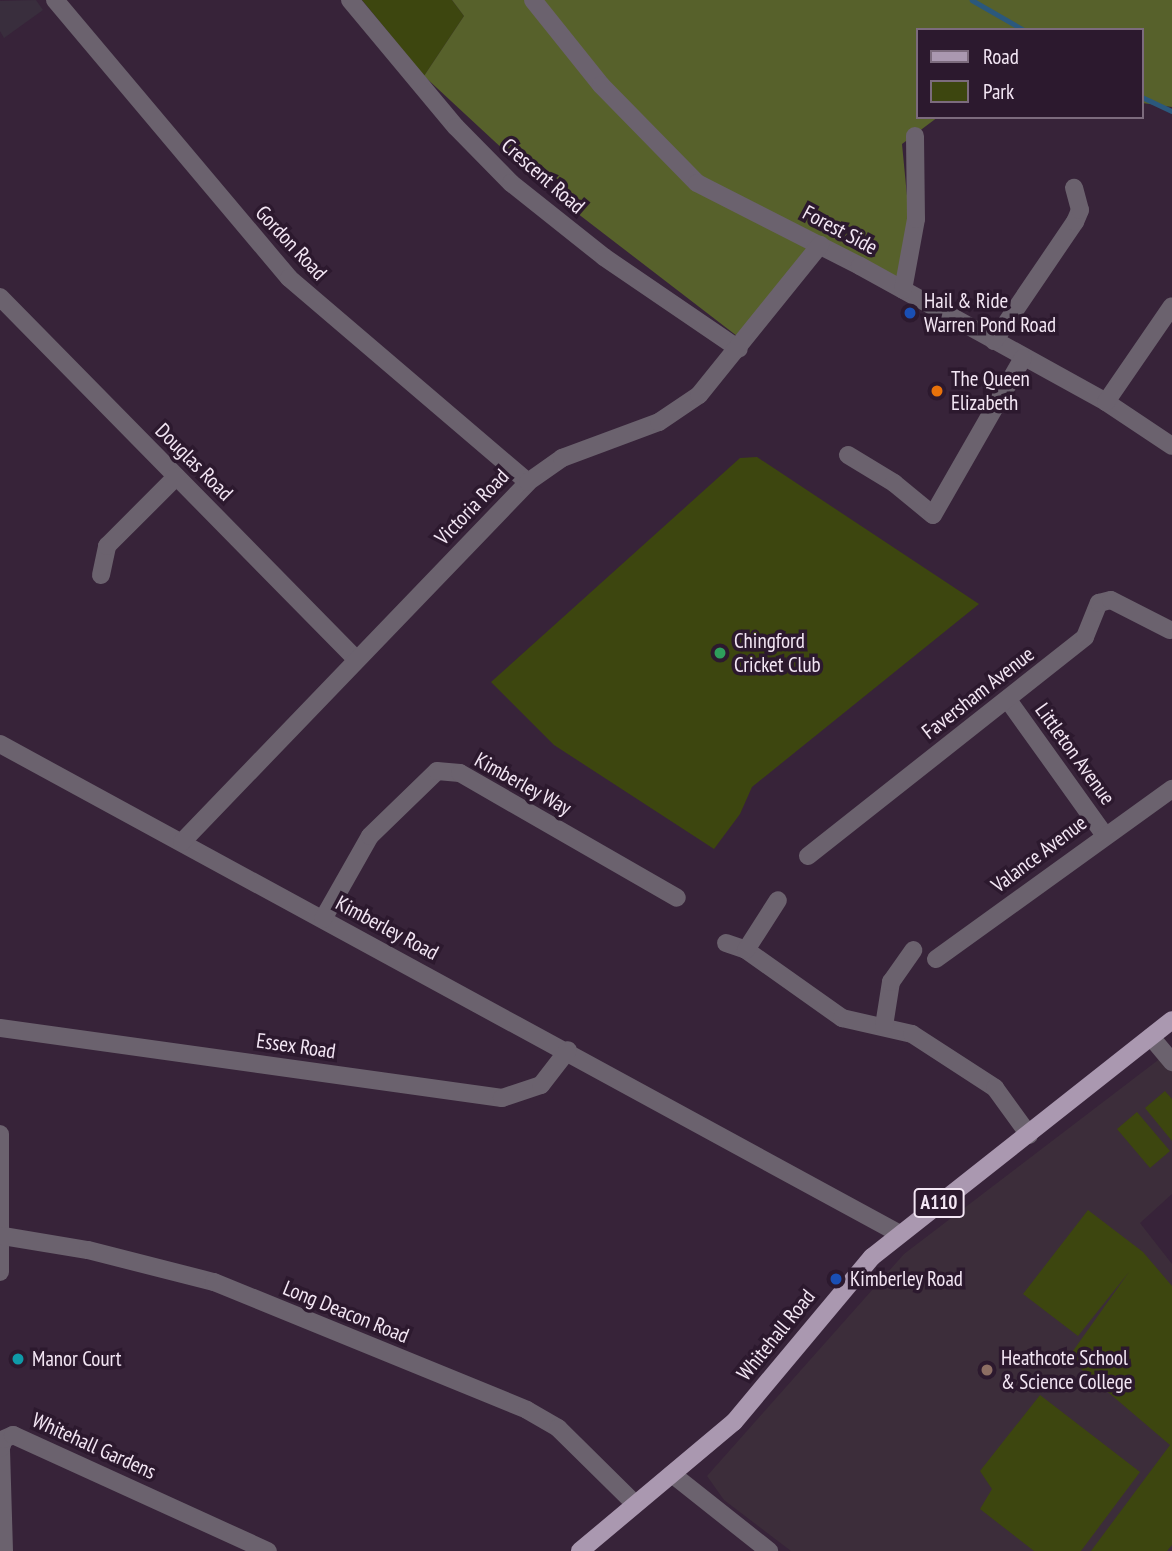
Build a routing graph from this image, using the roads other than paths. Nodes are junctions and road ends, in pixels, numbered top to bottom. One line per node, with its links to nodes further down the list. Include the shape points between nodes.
1 (55, 0): 17 (street, Gordon Road, via 289,278)
2 (350, 0): 11 (street, Crescent Road, via 456,127 511,183 613,264)
3 (533, 0): 6 (street, Forest Side, via 601,85 696,183)
4 (915, 136): 7 (street, via 916,219)
5 (1074, 188): 10 (street, via 1080,210 1075,222)
6 (820, 245): 7 (street, Forest Side); 11 (street, Victoria Road)
7 (903, 290): 10 (street, Forest Side)
8 (0, 297): 16 (street, Douglas Road)
9 (1172, 306): 13 (street)
10 (994, 341): 12 (street, Forest Side)
11 (739, 349): 17 (street, Victoria Road, via 678,411 575,451)
12 (1023, 358): 13 (street, Forest Side); 15 (street, via 933,515 894,483)
13 (1106, 402): 14 (street, Forest Side)
14 (1172, 446)
15 (848, 455)
16 (176, 477): 18 (street, via 107,546); 20 (street, Douglas Road)
17 (528, 482): 20 (street, Victoria Road)
18 (101, 575)
19 (1170, 630): 21 (street, Faversham Avenue, via 1157,620 1105,600 1085,637)
20 (356, 659): 25 (street, Victoria Road)
21 (1008, 700): 24 (street, Littleton Avenue); 26 (street, Faversham Avenue)
22 (0, 744): 25 (street, Kimberley Road)
23 (1172, 789): 24 (street, Valance Avenue)
24 (1104, 834): 33 (street, Valance Avenue)
25 (182, 842): 29 (street, Kimberley Road)
26 (808, 856)
27 (677, 898): 29 (street, Kimberley Way, via 460,773 437,771 370,836)
28 (778, 900): 31 (street)
29 (323, 919): 38 (street, Kimberley Road)
30 (726, 943): 31 (street)
31 (746, 950): 35 (street, via 842,1018)
32 (913, 950): 35 (street, via 891,982)
33 (936, 959)
34 (1172, 1020): 37 (main road, Whitehall Road / A110)
35 (884, 1026): 41 (street, via 912,1034 995,1088)
36 (0, 1028): 38 (street, Essex Road, via 502,1098 541,1085)
37 (1151, 1037): 39 (street); 41 (main road, Whitehall Road / A110)
38 (568, 1050): 42 (street, Kimberley Road)
39 (1172, 1062)
40 (0, 1134): 43 (street)
41 (1029, 1135): 42 (main road, Whitehall Road / A110)
42 (900, 1234): 45 (main road, Whitehall Road / A110, via 851,1278 734,1422)
43 (4, 1236): 44 (street); 46 (street, Long Deacon Road, via 114,1256 214,1282 527,1410 558,1428)
44 (0, 1272)
45 (672, 1474): 46 (main road, Whitehall Road / A110); 50 (street)
46 (635, 1504): 49 (main road, Whitehall Road / A110)
47 (4, 1551): 48 (street, Whitehall Gardens, via 1,1448 4,1438 13,1435)
48 (268, 1551)
49 (580, 1551)
50 (769, 1551)

